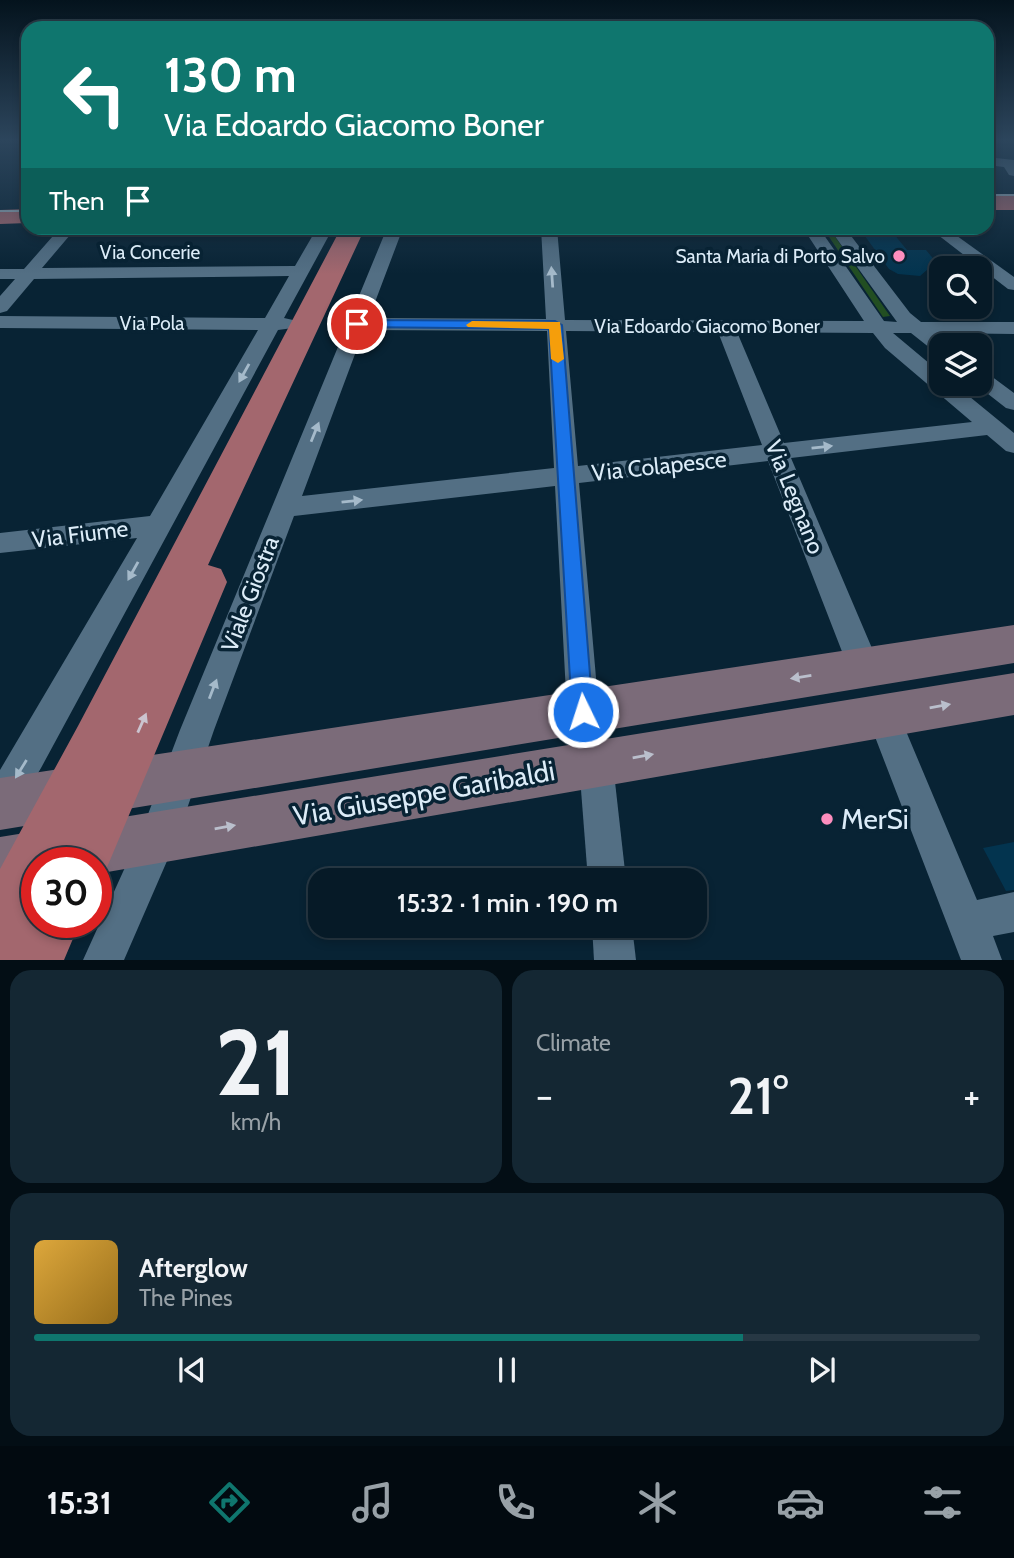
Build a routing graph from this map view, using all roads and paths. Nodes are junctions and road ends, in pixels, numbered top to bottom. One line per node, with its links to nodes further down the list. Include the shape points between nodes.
1 (0, 202): 2 (main road)
2 (21, 202)
3 (994, 203): 4 (main road)
4 (1014, 203)
5 (0, 216): 6 (main road)
6 (21, 216)
7 (62, 235): 18 (street)
8 (321, 235): 16 (street, Viale Giostra)
9 (348, 235): 21 (main road, Viale Giostra)
10 (366, 235): 45 (main road, Viale Giostra, one-way to 10)
11 (392, 235): 22 (street, Viale Giostra)
12 (549, 235): 23 (street, one-way to 12)
13 (816, 235): 25 (street)
14 (842, 235): 26 (street)
15 (946, 235): 19 (street)
16 (301, 271): 18 (street, Via Concerie); 21 (street, Viale Giostra)
17 (0, 274): 18 (street, Via Concerie)
18 (28, 274): 20 (street)
19 (1014, 285)
20 (3, 322): 21 (street, Via Pola)
21 (288, 324): 36 (street, Viale Giostra, one-way to 36); 45 (main road, Viale Giostra)
22 (357, 324): 23 (street, Via Edoardo Giacomo Boner); 35 (street, Viale Giostra, one-way to 22)
23 (555, 325): 24 (street, Via Edoardo Giacomo Boner); 34 (street)
24 (725, 326): 25 (street, Via Edoardo Giacomo Boner); 33 (street, Via Legnano)
25 (878, 327): 26 (street, Via Edoardo Giacomo Boner); 31 (street, via 901,352)
26 (914, 327): 27 (street, Via Edoardo Giacomo Boner); 28 (street)
27 (1014, 328)
28 (929, 338)
29 (992, 386): 30 (street)
30 (1014, 403)
31 (992, 427): 32 (street); 33 (street, Via Colapesce, one-way to 31)
32 (1014, 445)
33 (777, 452): 34 (street, Via Colapesce); 39 (street, Via Legnano)
34 (566, 476): 35 (street, Via Colapesce, one-way to 34); 41 (street)
35 (284, 508): 44 (street, Viale Giostra, one-way to 35)
36 (159, 525): 37 (street, Via Fiume); 46 (street, Viale Giostra, one-way to 46)
37 (0, 543)
38 (1014, 644): 39 (main road)
39 (864, 667): 41 (main road, one-way to 41)
40 (1014, 694): 42 (main road, Via Giuseppe Garibaldi, one-way to 40)
41 (583, 712): 44 (main road)
42 (883, 716): 43 (main road, Via Giuseppe Garibaldi, one-way to 42); 53 (street)
43 (596, 764): 47 (main road, Via Giuseppe Garibaldi, one-way to 43); 50 (street)
44 (180, 775): 45 (main road); 47 (street, Viale Giostra)
45 (93, 789): 46 (main road); 48 (main road, Viale Giostra)
46 (0, 803)
47 (158, 838): 49 (main road, Via Giuseppe Garibaldi); 58 (street, Viale Giostra)
48 (58, 847)
49 (110, 847)
50 (606, 868)
51 (21, 902): 54 (main road, Viale Giostra)
52 (1014, 912): 53 (street)
53 (967, 922): 60 (street)
54 (0, 932)
55 (41, 938): 57 (main road)
56 (613, 938): 59 (street)
57 (30, 960)
58 (103, 960)
59 (615, 960)
60 (982, 960)

